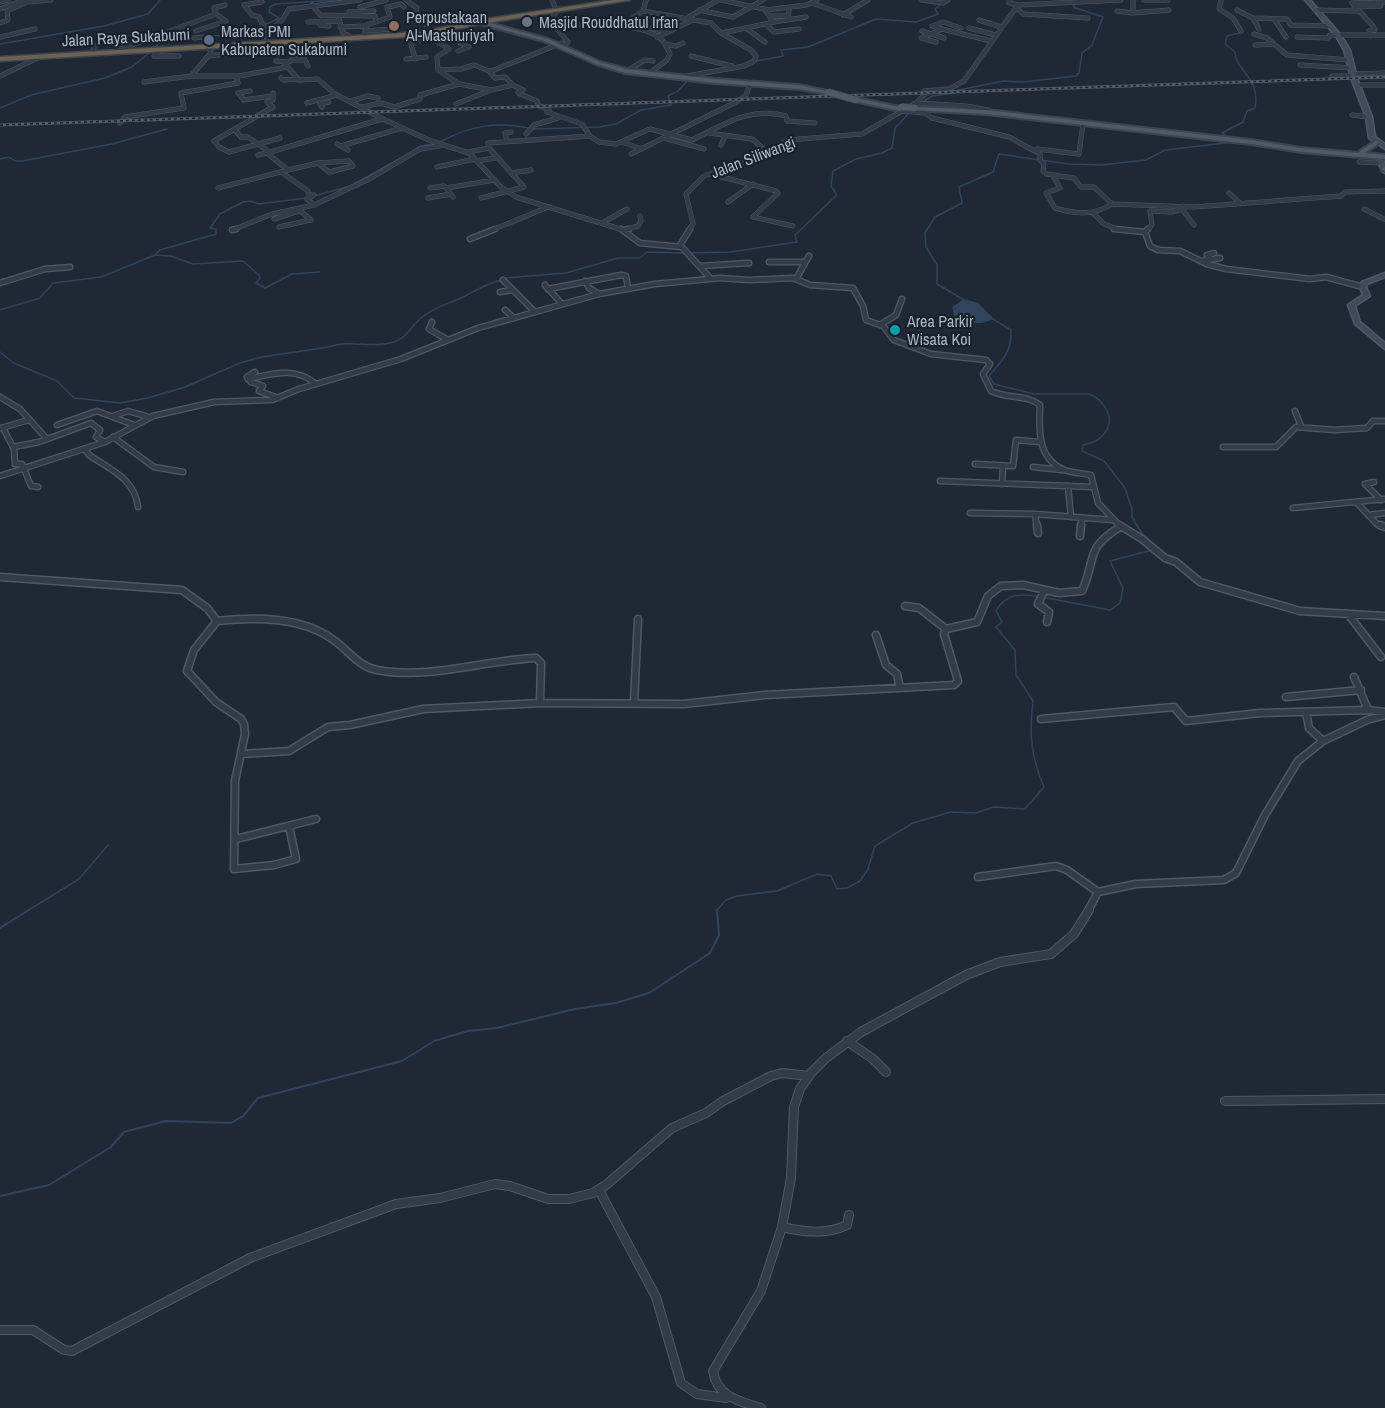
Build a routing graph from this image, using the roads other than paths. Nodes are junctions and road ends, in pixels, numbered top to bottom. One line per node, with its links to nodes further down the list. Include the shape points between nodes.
1 (8, 0): 28 (street)
2 (24, 0): 39 (street)
3 (51, 0): 71 (street, via 25,3 7,11 8,20)
4 (341, 0): 32 (street)
5 (360, 0): 32 (street)
6 (386, 0): 40 (street)
7 (406, 0): 102 (street, via 428,22)
8 (552, 0): 42 (street)
9 (627, 0): 42 (highway, Jalan Raya Sukabumi)
10 (646, 0): 47 (street)
11 (720, 0): 35 (street); 43 (street)
12 (763, 0): 35 (street)
13 (817, 0): 31 (street)
14 (868, 0): 54 (street)
15 (921, 0): 16 (street)
16 (948, 0)
17 (1009, 0): 38 (street)
18 (1069, 0): 27 (street); 38 (street)
19 (1102, 0): 20 (street); 27 (street)
20 (1121, 0)
21 (1133, 0): 50 (street)
22 (1143, 0): 23 (street)
23 (1167, 0): 50 (street, via 1168,12)
24 (1221, 0): 93 (street, via 1219,9 1233,18)
25 (1307, 0): 46 (street)
26 (256, 1): 29 (street); 82 (street, via 244,4)
27 (1076, 1): 38 (street)
28 (0, 2)
29 (262, 2)
30 (319, 2): 32 (street); 34 (street)
31 (812, 3): 44 (street); 54 (street)
32 (328, 4)
33 (225, 5): 51 (street, via 214,8)
34 (312, 5): 55 (street, via 319,15); 82 (street, via 289,9)
35 (751, 6): 43 (street, via 733,17); 44 (street)
36 (1384, 6): 41 (street, via 1354,2)
37 (404, 7): 53 (street, via 387,7 390,17)
38 (1017, 7): 60 (street, via 1023,14); 81 (street)
39 (0, 9)
40 (360, 9): 52 (street); 53 (street); 57 (street)
41 (1355, 9): 46 (street); 103 (street, via 1375,30 1369,31)
42 (560, 10): 69 (highway, Jalan Raya Sukabumi); 76 (street, via 552,19)
43 (699, 10): 62 (street)
44 (766, 10): 56 (street)
45 (1237, 10): 61 (street)
46 (1315, 10): 79 (street)
47 (643, 11): 62 (street); 77 (street)
48 (789, 11): 56 (street, via 788,16)
49 (1117, 11): 50 (street)
50 (1133, 11)
51 (216, 14): 105 (street, via 226,21 196,31 196,38); 125 (street)
52 (346, 14): 55 (street); 57 (street)
53 (375, 14): 57 (street); 94 (street)
54 (843, 15): 59 (street)
55 (337, 16): 68 (street)
56 (770, 16): 70 (street)
57 (359, 17)
58 (806, 17): 70 (street)
59 (851, 17)
60 (1088, 18)
61 (1253, 18): 63 (street); 91 (street)
62 (686, 19): 64 (street)
63 (1274, 19): 79 (street, via 1287,19 1291,25); 107 (street)
64 (693, 20): 78 (street); 96 (street, via 711,23)
65 (979, 20): 81 (street)
66 (308, 21): 67 (street)
67 (321, 21): 68 (street); 75 (street, via 320,25)
68 (340, 21): 80 (street)
69 (482, 22): 83 (highway, Jalan Raya Sukabumi); 120 (main road)
70 (774, 22): 73 (street)
71 (0, 23)
72 (667, 24): 78 (street)
73 (766, 24): 88 (street); 89 (street, via 774,32)
74 (635, 25): 95 (street)
75 (329, 26)
76 (553, 26): 77 (street); 120 (street, via 567,41)
77 (620, 26): 106 (street)
78 (681, 26): 95 (street)
79 (1330, 26): 101 (street)
80 (340, 27): 94 (street); 110 (street)
81 (1001, 27): 100 (street)
82 (270, 28): 118 (street)
83 (452, 28): 102 (highway, Jalan Raya Sukabumi); 129 (street, via 469,39 460,43 468,47)
84 (961, 28): 90 (street, via 943,22 932,26)
85 (969, 28): 100 (street)
86 (34, 29): 104 (street)
87 (392, 29): 94 (street)
88 (747, 29): 96 (street); 115 (street)
89 (799, 29)
90 (942, 29): 97 (street); 112 (street)
91 (1259, 29)
92 (922, 31): 97 (street)
93 (1241, 31)
94 (365, 32): 102 (highway, Jalan Raya Sukabumi); 110 (highway, Jalan Raya Sukabumi)
95 (669, 33): 106 (street)
96 (721, 33): 145 (street, via 756,56 754,61)
97 (931, 34): 109 (street); 116 (street, via 918,37)
98 (1254, 34): 119 (street)
99 (1385, 34): 103 (street)
100 (996, 35): 112 (street)
101 (1338, 35): 103 (street); 108 (street); 139 (street)
102 (422, 36): 138 (street, via 411,44); 147 (street, via 449,49 437,57)
103 (1370, 36)
104 (0, 37)
105 (204, 37)
106 (657, 37): 121 (street)
107 (1286, 37)
108 (1297, 37)
109 (944, 38)
110 (350, 40): 114 (highway, Jalan Raya Sukabumi)
111 (677, 40): 121 (street)
112 (991, 41): 169 (street, via 962,82)
113 (86, 42): 130 (street, via 95,46)
114 (310, 42): 118 (highway, Jalan Raya Sukabumi); 127 (street)
115 (765, 42)
116 (936, 42)
117 (683, 43): 121 (street)
118 (266, 44): 123 (highway, Jalan Raya Sukabumi)
119 (1273, 44): 122 (street); 139 (street, via 1290,55)
120 (562, 45): 146 (main road); 148 (street); 161 (main road, via 618,69)
121 (667, 45): 149 (street, via 669,56)
122 (1255, 45)
123 (205, 47): 124 (highway, Jalan Raya Sukabumi); 133 (street, via 211,51)
124 (159, 49): 125 (highway, Jalan Raya Sukabumi); 132 (street, via 154,56)
125 (116, 51): 130 (highway, Jalan Raya Sukabumi)
126 (248, 51): 133 (street)
127 (305, 51): 128 (street); 142 (street)
128 (327, 51)
129 (458, 51)
130 (92, 52): 131 (highway, Jalan Raya Sukabumi)
131 (42, 56): 136 (highway, Jalan Raya Sukabumi); 152 (street)
132 (179, 56)
133 (209, 56): 153 (street)
134 (691, 56): 145 (street)
135 (426, 57): 138 (street)
136 (0, 59)
137 (406, 59): 138 (street)
138 (415, 59)
139 (1350, 60): 150 (street)
140 (276, 61): 142 (street)
141 (653, 61): 146 (street, via 644,60)
142 (288, 63): 144 (street, via 305,60); 154 (street, via 262,75); 158 (street)
143 (1300, 65): 150 (street)
144 (308, 66)
145 (735, 67): 155 (street)
146 (630, 69): 149 (main road)
147 (438, 70): 148 (street, via 474,65); 160 (street)
148 (489, 71): 163 (street, via 495,78 504,77)
149 (651, 72): 155 (main road)
150 (1353, 73): 151 (street); 156 (street); 164 (street)
151 (1385, 73)
152 (0, 76)
153 (191, 76): 154 (street); 159 (street)
154 (237, 76): 184 (street, via 238,83 181,93 184,108 124,118)
155 (687, 76): 168 (main road, via 805,85)
156 (1332, 76)
157 (281, 78): 158 (street)
158 (297, 79): 170 (street, via 318,79)
159 (144, 82)
160 (459, 84): 166 (street); 177 (street, via 394,107 381,103)
161 (750, 84): 168 (main road); 193 (street, via 746,95 738,101)
162 (923, 84): 169 (street)
163 (513, 85): 166 (street); 181 (street, via 524,90 518,93)
164 (1357, 85): 165 (street); 182 (street)
165 (1385, 85)
166 (492, 90): 175 (street)
167 (250, 91): 189 (street, via 238,93 243,100 272,95 267,102 273,106)
168 (831, 92): 178 (main road, bridge)
169 (923, 93): 179 (street)
170 (337, 95): 171 (street); 174 (street)
171 (344, 97): 173 (street); 176 (street, via 320,104)
172 (378, 98): 173 (street)
173 (351, 101): 177 (street)
174 (307, 103)
175 (456, 104)
176 (322, 107)
177 (362, 107): 183 (street)
178 (901, 109): 179 (main road, bridge); 198 (street, Jalan Siliwangi, via 862,134)
179 (913, 109): 186 (main road, via 986,112); 192 (main road, via 988,110); 211 (street)
180 (1352, 115): 182 (street)
181 (559, 117): 194 (street, via 584,125); 199 (street, via 534,125 524,134 531,134)
182 (1369, 117): 203 (street)
183 (383, 119): 187 (street); 217 (street)
184 (120, 123)
185 (815, 123): 191 (street, via 787,121 780,114 756,111)
186 (1083, 123): 192 (main road, via 1130,132); 211 (street, via 1079,154)
187 (403, 127): 206 (street); 208 (street, via 389,132 392,135)
188 (822, 129): 198 (street)
189 (235, 130): 205 (street, via 241,138 248,137); 205 (street, via 215,140 217,146 229,152)
190 (511, 132): 201 (street, via 505,133)
191 (709, 133): 195 (street); 200 (street)
192 (1184, 133): 216 (main road); 224 (main road)
193 (673, 134): 197 (street); 200 (street); 202 (street, via 650,129)
194 (590, 135): 199 (street); 202 (street, via 601,142)
195 (725, 136): 207 (street); 214 (street, via 752,139)
196 (280, 138): 205 (street)
197 (663, 138): 204 (street); 212 (street)
198 (821, 138): 214 (street, Jalan Siliwangi, via 790,140)
199 (531, 139): 201 (street)
200 (692, 140): 204 (street)
201 (507, 141): 210 (street, via 488,143)
202 (621, 141): 212 (street)
203 (1376, 143): 209 (street); 216 (main road)
204 (684, 144): 213 (street)
205 (258, 145): 217 (street)
206 (443, 145): 215 (street); 247 (street, via 420,149)
207 (721, 145)
208 (343, 147)
209 (1385, 147)
210 (489, 148): 215 (street); 220 (street)
211 (1032, 148): 231 (street, via 1040,153 1044,172)
212 (642, 149): 218 (street)
213 (704, 149)
214 (766, 151): 230 (street, Jalan Siliwangi)
215 (467, 152): 221 (street)
216 (1362, 152): 224 (main road)
217 (269, 153): 219 (street); 226 (street)
218 (631, 154)
219 (258, 155)
220 (496, 158): 221 (street); 229 (street)
221 (476, 160): 225 (street); 233 (street)
222 (1359, 162): 224 (street)
223 (318, 163): 223 (street, via 350,161 353,166 329,172); 226 (street)
224 (1384, 163)
225 (437, 167)
226 (288, 170): 228 (street)
227 (531, 170): 229 (street)
228 (281, 172): 236 (street); 247 (street, via 314,195 307,199)
229 (511, 173): 239 (street, via 524,188)
230 (710, 173): 234 (street); 266 (street, Jalan Siliwangi, via 686,194 693,224)
231 (1054, 177): 246 (street, via 1074,178 1081,188 1094,187); 254 (street, via 1060,188 1046,194 1053,207)
232 (455, 179): 235 (street)
233 (495, 180): 235 (street); 239 (street)
234 (753, 184): 244 (street); 259 (street, via 778,192 753,218)
235 (459, 186): 238 (street)
236 (218, 188)
237 (430, 188): 238 (street)
238 (446, 188): 242 (street, via 452,196)
239 (507, 191): 243 (street); 248 (street)
240 (1385, 191): 245 (street)
241 (1229, 193): 245 (street)
242 (428, 198)
243 (481, 198)
244 (728, 202)
245 (1240, 203): 249 (street)
246 (1113, 204): 249 (street); 254 (street)
247 (314, 205): 253 (street)
248 (549, 207): 258 (street); 265 (street)
249 (1183, 208): 260 (street); 264 (street, via 1150,211 1152,225)
250 (1364, 208): 257 (street)
251 (627, 209): 258 (street)
252 (1375, 209): 257 (street)
253 (299, 210): 256 (street); 261 (street, via 311,220); 262 (street, via 271,214)
254 (1094, 214): 264 (street, via 1118,231)
255 (640, 216): 263 (street, via 638,226)
256 (274, 219)
257 (1384, 219)
258 (604, 222): 263 (street)
259 (793, 225)
260 (1194, 225)
261 (279, 227)
262 (232, 230)
263 (624, 230): 266 (street, via 640,243)
264 (1144, 232): 271 (street, via 1152,248 1180,251)
265 (470, 239)
266 (681, 247): 275 (street)
267 (1214, 253): 270 (street, via 1207,255)
268 (808, 256): 273 (street)
269 (1220, 258): 270 (street)
270 (1211, 259): 271 (street)
271 (1201, 261): 283 (street, via 1228,270 1323,277)
272 (769, 262): 273 (street)
273 (805, 262): 279 (street)
274 (749, 263): 275 (street)
275 (700, 266): 278 (street)
276 (70, 267): 282 (street, via 45,268)
277 (1384, 276): 283 (street, via 1372,278)
278 (710, 278): 279 (street); 284 (street)
279 (796, 279): 294 (street, via 810,285 853,288 866,320)
280 (503, 280): 285 (street)
281 (585, 281): 284 (street, via 625,276); 287 (street); 289 (street, via 547,287)
282 (0, 283)
283 (1363, 287): 296 (street, via 1367,296 1351,304 1355,320)
284 (628, 288): 287 (street)
285 (512, 290): 286 (street); 291 (street)
286 (500, 292)
287 (599, 294): 289 (street)
288 (902, 299): 294 (street, via 894,319)
289 (562, 304): 291 (street)
290 (505, 310): 292 (street)
291 (535, 312): 292 (street)
292 (514, 318): 295 (street)
293 (432, 322): 295 (street, via 428,328)
294 (880, 325): 314 (street, via 894,340 931,354 987,361 990,366 983,374 991,391 1041,405)
295 (448, 340): 299 (street, via 401,359)
296 (1385, 347)
297 (255, 372): 298 (street)
298 (248, 379): 299 (street, via 284,371 308,376); 301 (street, via 263,386 259,391)
299 (316, 384): 301 (street)
300 (0, 397): 305 (street, via 12,402)
301 (278, 398): 304 (street, via 264,402 214,402)
302 (1294, 411): 309 (street)
303 (113, 416): 304 (street, via 128,411); 307 (street, via 94,411); 308 (street)
304 (149, 417): 308 (street)
305 (29, 420): 310 (street); 312 (street)
306 (1385, 422): 309 (street, via 1373,421 1367,428 1353,430)
307 (57, 425)
308 (134, 425): 311 (street)
309 (1301, 426): 316 (street, via 1291,429 1276,447)
310 (1, 428): 315 (street, via 10,435)
311 (113, 437): 313 (street); 323 (street, via 145,463 167,473)
312 (46, 439): 313 (street, via 91,423 100,430 96,437); 315 (street)
313 (105, 442): 317 (street)
314 (1040, 442): 319 (street, via 1016,440 1014,465); 322 (street, via 1045,453)
315 (13, 447): 321 (street, via 15,464)
316 (1223, 447)
317 (85, 449): 321 (street); 333 (street, via 126,479 138,498)
318 (975, 464): 319 (street)
319 (1003, 466): 327 (street)
320 (1033, 467): 322 (street)
321 (25, 468): 324 (street); 329 (street, via 32,486)
322 (1064, 470): 330 (street, via 1091,475)
323 (183, 472)
324 (0, 476)
325 (940, 481): 327 (street)
326 (1374, 482): 331 (street, via 1365,484)
327 (1002, 484): 328 (street)
328 (1068, 486): 330 (street); 339 (street)
329 (38, 487)
330 (1093, 487): 341 (street, via 1098,503)
331 (1383, 500): 332 (street)
332 (1357, 503): 334 (street); 338 (street)
333 (138, 507)
334 (1293, 508)
335 (970, 513): 337 (street)
336 (1385, 513): 338 (street)
337 (1035, 514): 339 (street); 344 (street)
338 (1368, 515): 343 (street)
339 (1071, 517): 340 (street)
340 (1082, 518): 341 (street); 345 (street)
341 (1113, 520): 342 (street)
342 (1120, 527): 347 (street, via 1097,542 1082,591 1063,595); 349 (street, via 1208,586 1300,611)
343 (1385, 527)
344 (1038, 534)
345 (1080, 536)
346 (0, 577): 352 (street, via 182,590 207,608)
347 (1044, 591): 353 (street, via 1038,604 1049,612); 354 (street, via 1013,584 999,587 987,597 977,622)
348 (905, 606): 354 (street, via 919,608)
349 (1348, 614): 350 (street); 356 (street)
350 (1385, 615)
351 (638, 619): 362 (street)
352 (217, 621): 361 (street, via 256,620 311,627 372,670 420,670 536,658 541,663); 368 (street, via 194,650 187,671 216,702 242,720)
353 (1047, 622)
354 (946, 629): 358 (street, via 957,684)
355 (876, 635): 358 (street, via 886,665 898,675)
356 (1381, 657)
357 (1354, 677): 359 (street)
358 (900, 688): 362 (street, via 765,695 699,703)
359 (1361, 690): 360 (street); 363 (street)
360 (1286, 697)
361 (540, 703): 362 (street); 368 (street, via 416,710 328,727 289,751)
362 (634, 703)
363 (1368, 710): 364 (street); 365 (street)
364 (1306, 712): 366 (street, via 1186,721 1174,707); 367 (street, via 1309,728)
365 (1385, 714): 367 (street)
366 (1041, 719)
367 (1323, 741): 373 (street, via 1298,762 1236,873 1224,880 1136,884)
368 (242, 754): 371 (street, via 235,781)
369 (316, 819): 370 (street)
370 (289, 826): 371 (street); 371 (street, via 297,858 290,862 235,870)
371 (236, 839)
372 (978, 877): 373 (street, via 1064,867 1087,888)
373 (1098, 892): 374 (street, via 1076,934 1051,954 993,964 964,975)
374 (847, 1041): 375 (street); 376 (street)
375 (886, 1072)
376 (809, 1076): 379 (street, via 771,1076 672,1128); 381 (street, via 794,1107 791,1178)
377 (1385, 1099): 378 (street)
378 (1225, 1101)
379 (599, 1190): 382 (street, via 577,1197 548,1198 495,1184 396,1204 250,1258 72,1351 33,1330); 383 (street, via 656,1297 681,1383 697,1394)
380 (849, 1215): 381 (street, via 847,1225 833,1231)
381 (782, 1227): 383 (street, via 761,1291 715,1366 714,1382)
382 (0, 1330)
383 (728, 1398): 384 (street)
384 (761, 1408)

